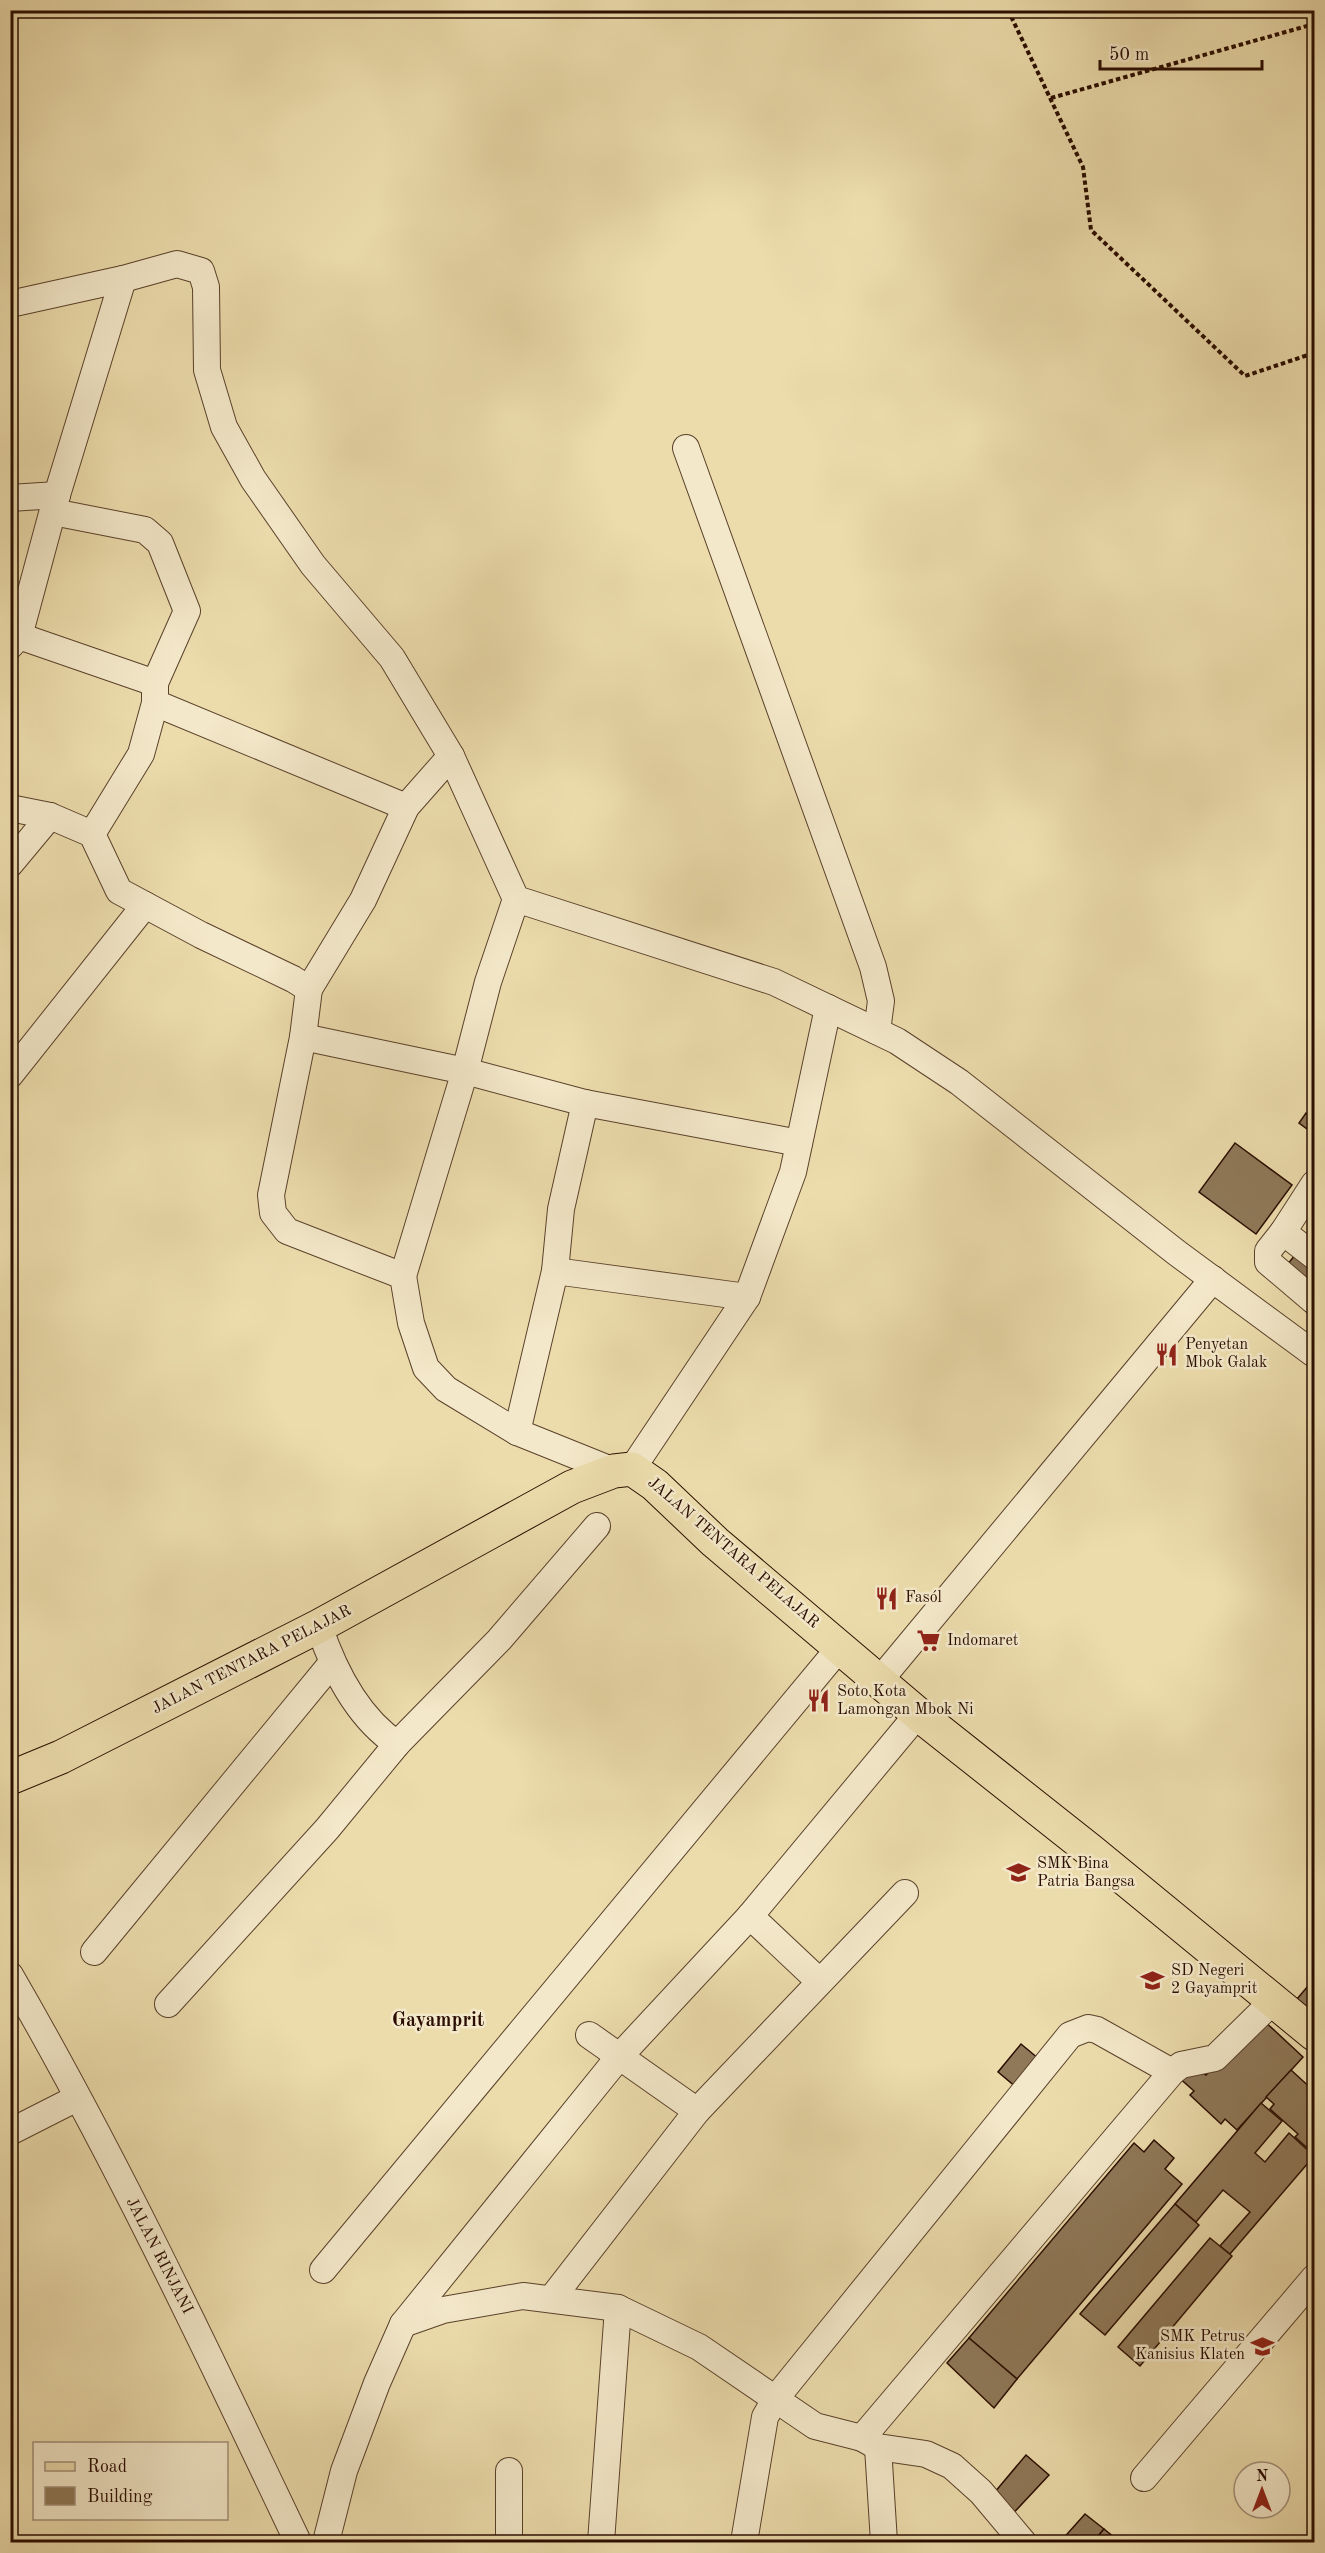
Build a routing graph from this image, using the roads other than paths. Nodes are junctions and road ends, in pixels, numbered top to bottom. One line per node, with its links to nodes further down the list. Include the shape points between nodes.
1 (123, 279): 2 (street); 5 (street); 8 (street, via 177,264 201,271 206,287 207,370 224,427 253,479 313,565 392,658)
2 (10, 304)
3 (686, 448): 18 (street, via 873,967 881,1001)
4 (10, 498): 5 (street)
5 (55, 503): 6 (street); 7 (street, via 145,530 160,543 187,611)
6 (15, 641): 7 (street)
7 (155, 693): 9 (street); 12 (street, via 141,754)
8 (451, 756): 9 (street); 14 (street)
9 (406, 807): 16 (street, via 363,900)
10 (10, 808): 11 (street)
11 (50, 816): 12 (street); 13 (street)
12 (92, 834): 15 (street, via 119,891)
13 (10, 864)
14 (516, 899): 17 (street, via 774,982); 20 (street, via 488,982)
15 (145, 905): 16 (street); 21 (street)
16 (309, 989): 19 (street)
17 (828, 1008): 18 (street); 23 (street)
18 (877, 1030): 29 (street, via 959,1082)
19 (303, 1037): 20 (street); 28 (street, via 271,1195 273,1213 287,1231)
20 (465, 1071): 22 (street); 28 (street)
21 (10, 1075)
22 (585, 1103): 23 (street); 27 (street, via 561,1209)
23 (799, 1143): 30 (street, via 793,1172)
24 (1310, 1201): 25 (street)
25 (1283, 1232): 26 (street); 31 (street, via 1268,1251 1268,1262)
26 (1314, 1256)
27 (555, 1271): 30 (street); 33 (street)
28 (403, 1276): 33 (street, via 411,1323 426,1368 446,1389)
29 (1213, 1280): 32 (street); 39 (street)
30 (747, 1297): 34 (street)
31 (1314, 1301)
32 (1314, 1354)
33 (518, 1432): 34 (street)
34 (623, 1470): 36 (main road, JALAN TENTARA PELAJAR, via 572,1487); 37 (main road, JALAN TENTARA PELAJAR)
35 (597, 1526): 41 (street, via 499,1640)
36 (319, 1626): 38 (street); 42 (main road, JALAN TENTARA PELAJAR, via 61,1757)
37 (841, 1646): 39 (main road, JALAN TENTARA PELAJAR); 57 (street)
38 (332, 1663): 41 (street, via 370,1723); 45 (street)
39 (880, 1680): 40 (main road, JALAN TENTARA PELAJAR)
40 (918, 1714): 44 (street); 48 (main road, JALAN TENTARA PELAJAR)
41 (397, 1744): 49 (street, via 327,1829)
42 (10, 1778)
43 (905, 1893): 47 (street)
44 (750, 1916): 47 (street); 52 (street)
45 (94, 1952)
46 (10, 1975): 54 (street, JALAN RINJANI, via 56,2053)
47 (819, 1981): 55 (street)
48 (1274, 2001): 50 (main road, JALAN TENTARA PELAJAR); 53 (street, via 1215,2058 1181,2065)
49 (168, 2004)
50 (1314, 2034)
51 (588, 2035): 52 (street)
52 (618, 2058): 55 (street); 61 (street)
53 (1172, 2072): 62 (street, via 1097,2030 1088,2028 1070,2035); 63 (street)
54 (77, 2098): 56 (street); 66 (street, JALAN RINJANI, via 180,2296)
55 (697, 2111): 59 (street)
56 (10, 2132)
57 (323, 2270)
58 (1314, 2278): 65 (street)
59 (552, 2298): 60 (street); 61 (street, via 523,2296 443,2310)
60 (618, 2308): 62 (street, via 699,2347); 69 (street)
61 (403, 2324): 67 (street, via 344,2471)
62 (776, 2398): 63 (street, via 815,2426); 70 (street, via 765,2417)
63 (870, 2442): 71 (street); 72 (street, via 926,2454 952,2466 981,2492)
64 (509, 2471): 68 (street)
65 (1144, 2478)
66 (298, 2542)
67 (326, 2542)
68 (509, 2542)
69 (601, 2542)
70 (744, 2542)
71 (884, 2542)
72 (1023, 2542)

